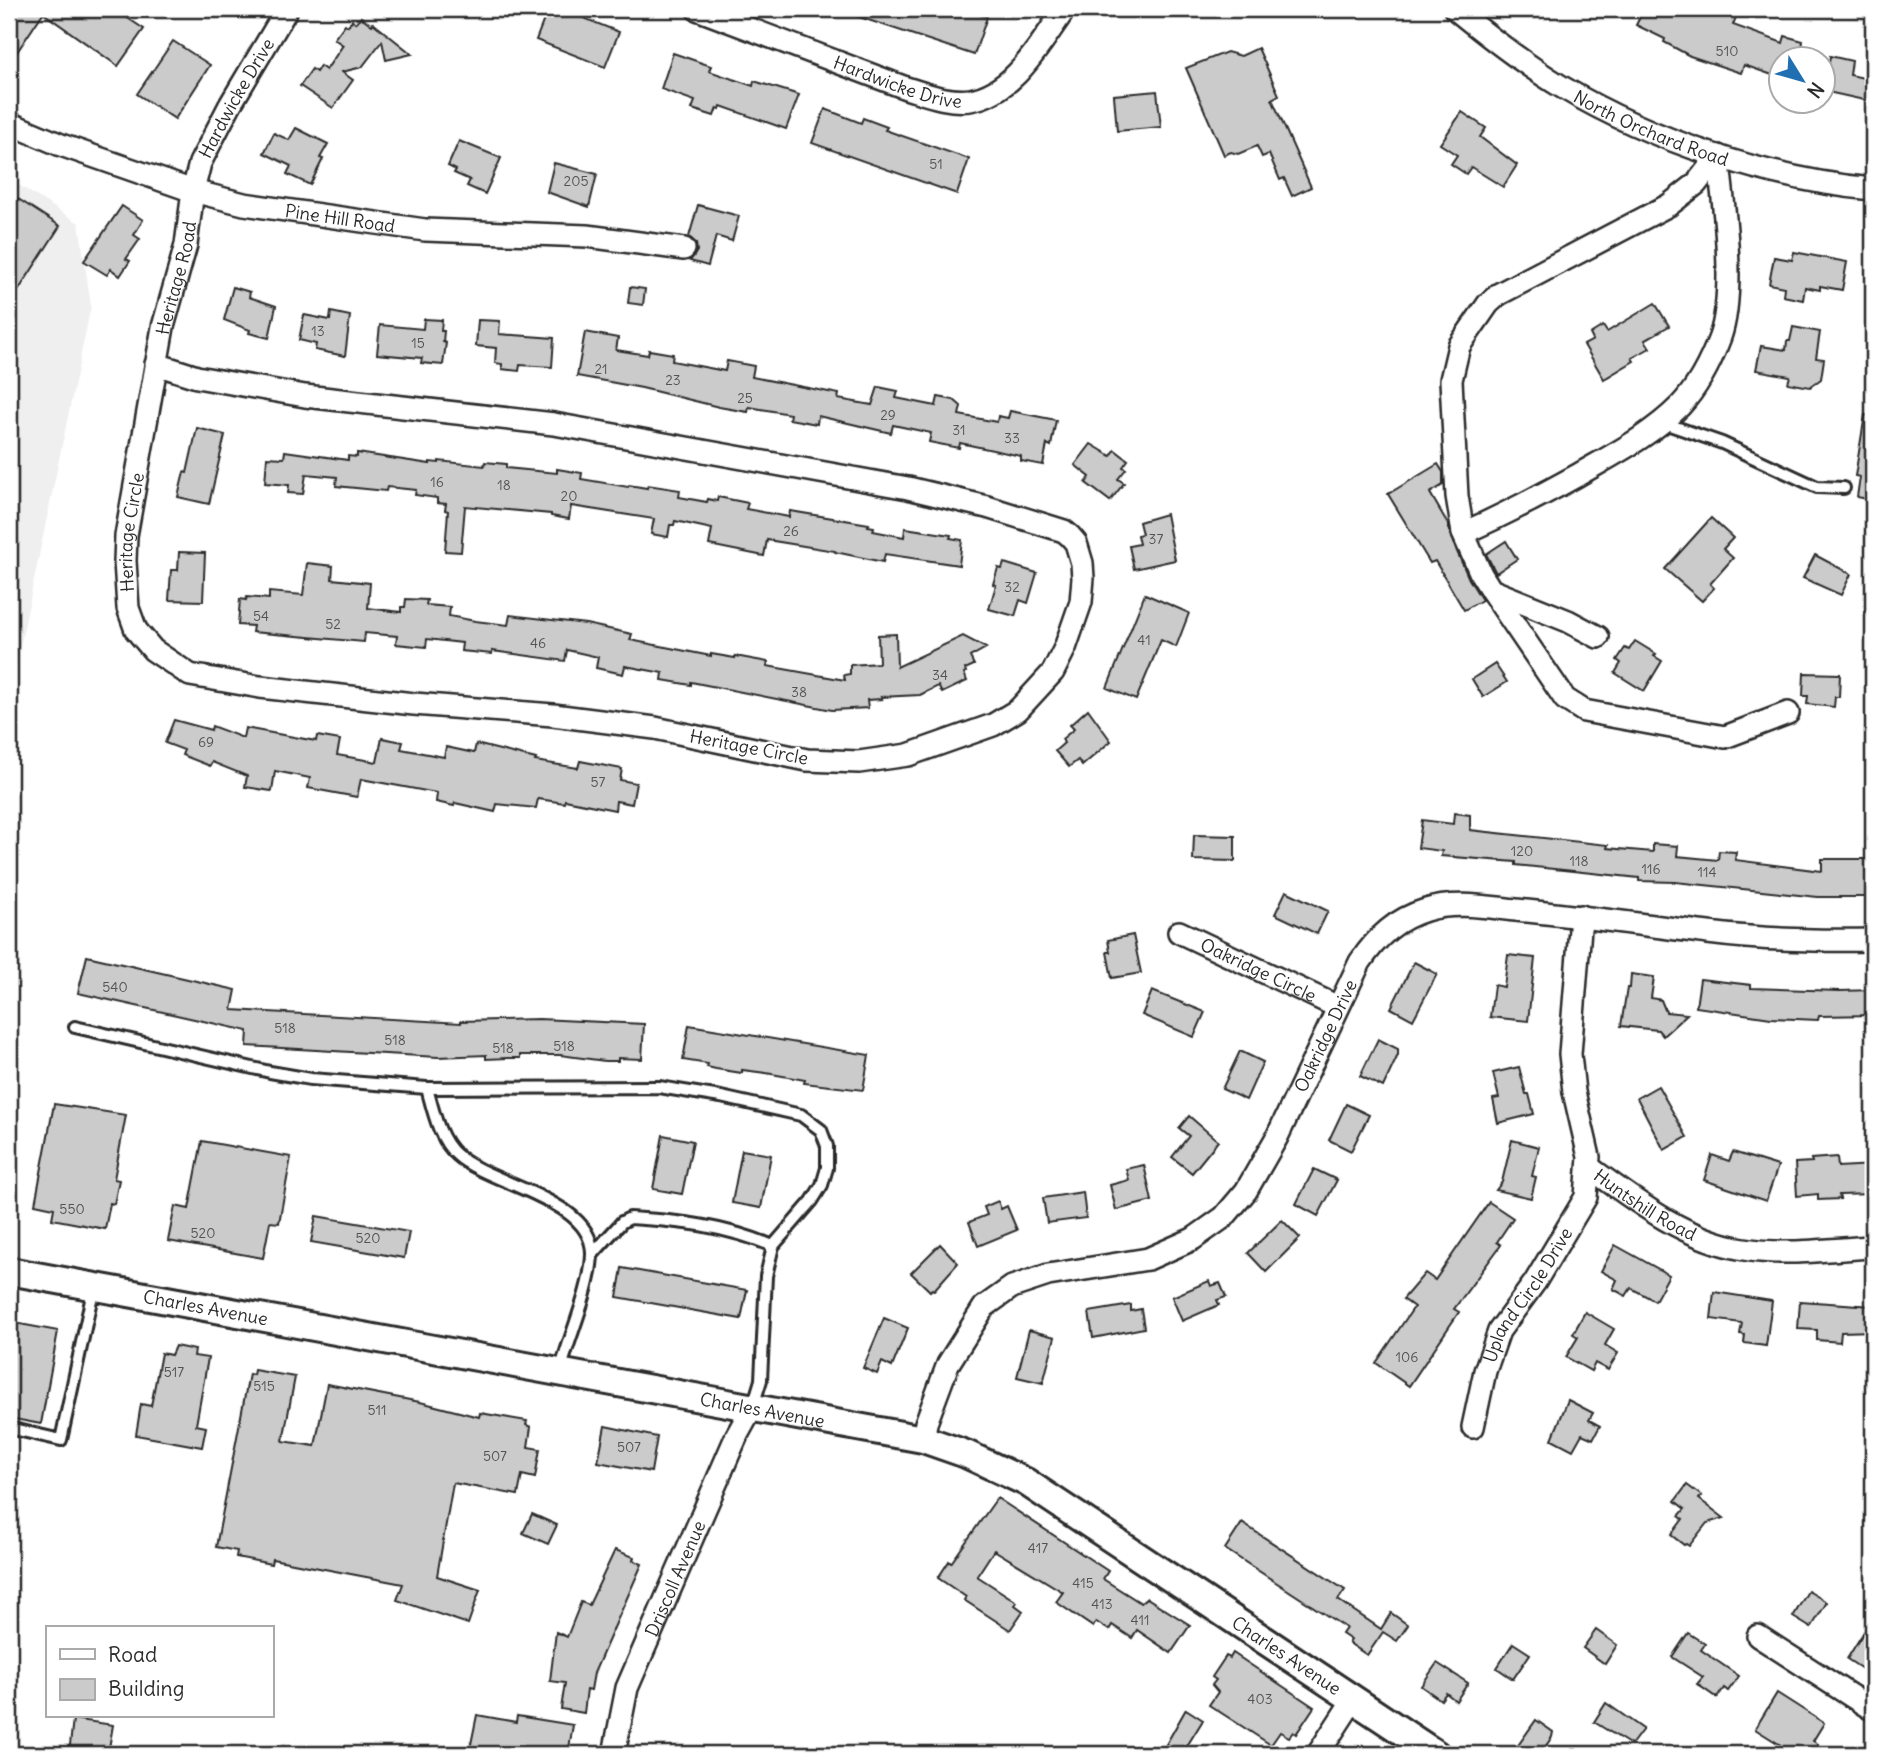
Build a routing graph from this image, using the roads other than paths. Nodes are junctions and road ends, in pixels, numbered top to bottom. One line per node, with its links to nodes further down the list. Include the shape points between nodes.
1 (287, 9): 8 (street, Hardwicke Drive, via 206,151)
2 (697, 9): 3 (street, Hardwicke Drive, via 906,88 937,98 968,100 992,94 1016,75)
3 (1065, 9)
4 (1455, 9): 6 (street, North Orchard Road, via 1563,87 1635,124)
5 (9, 123): 8 (street, Pine Hill Road)
6 (1718, 156): 7 (street, North Orchard Road); 11 (street, via 1727,300 1720,337 1699,381 1681,406); 13 (street, via 1696,184 1669,205 1499,294 1459,346 1451,380 1457,496)
7 (1873, 190)
8 (193, 191): 9 (street, Pine Hill Road, via 244,204 425,230 587,236); 10 (street, Heritage Road, via 186,245)
9 (684, 248)
10 (156, 364): 10 (street, Heritage Circle, via 197,377 305,396 554,424 987,506 1063,531 1076,542 1082,563 1081,602 1053,672 1018,710 947,743 859,762 807,760 655,728 565,716 312,693 190,675 153,650 136,630 128,608 126,536)
11 (1661, 422): 12 (lane, via 1722,443 1817,487); 13 (street, via 1630,446)
12 (1844, 488)
13 (1464, 533): 14 (street)
14 (1491, 590): 15 (street); 16 (street, via 1565,699 1584,711 1725,737)
15 (1598, 637)
16 (1788, 713)
17 (1581, 916): 19 (street, Oakridge Drive, via 1711,934); 20 (street, Oakridge Drive, via 1464,905 1427,910 1389,927 1373,944); 23 (street, Huntshill Road, via 1570,1054)
18 (1180, 932): 20 (street, Oakridge Circle)
19 (1873, 940)
20 (1338, 1007): 33 (street, Oakridge Drive, via 1277,1136 1246,1191 1224,1217 1193,1240 1148,1259 1048,1275 1012,1287 984,1307 948,1364)
21 (75, 1027): 22 (lane, via 284,1075)
22 (427, 1088): 24 (lane, via 659,1087 801,1115 821,1130 827,1168 812,1200); 26 (lane, via 433,1112 456,1155 476,1170 558,1206 583,1226 591,1239)
23 (1589, 1167): 25 (street, Huntshill Road, via 1643,1207 1703,1237 1742,1249); 31 (street, Upland Circle Drive, via 1586,1197 1535,1282 1499,1331)
24 (773, 1246): 26 (lane, via 743,1233 630,1218); 30 (lane, via 766,1276 761,1380)
25 (1873, 1247)
26 (592, 1255): 29 (lane)
27 (9, 1271): 28 (street, Charles Avenue)
28 (94, 1286): 29 (street, Charles Avenue); 32 (lane, via 61,1440)
29 (560, 1372): 30 (street, Charles Avenue)
30 (753, 1406): 33 (street, Charles Avenue); 37 (street, Driscoll Avenue, via 627,1688)
31 (1473, 1427)
32 (9, 1428)
33 (923, 1439): 35 (street, Charles Avenue, via 1026,1482)
34 (1758, 1636): 36 (street)
35 (1353, 1700): 38 (street); 39 (street, Charles Avenue)
36 (1873, 1710)
37 (614, 1754)
38 (1318, 1754)
39 (1436, 1754)

